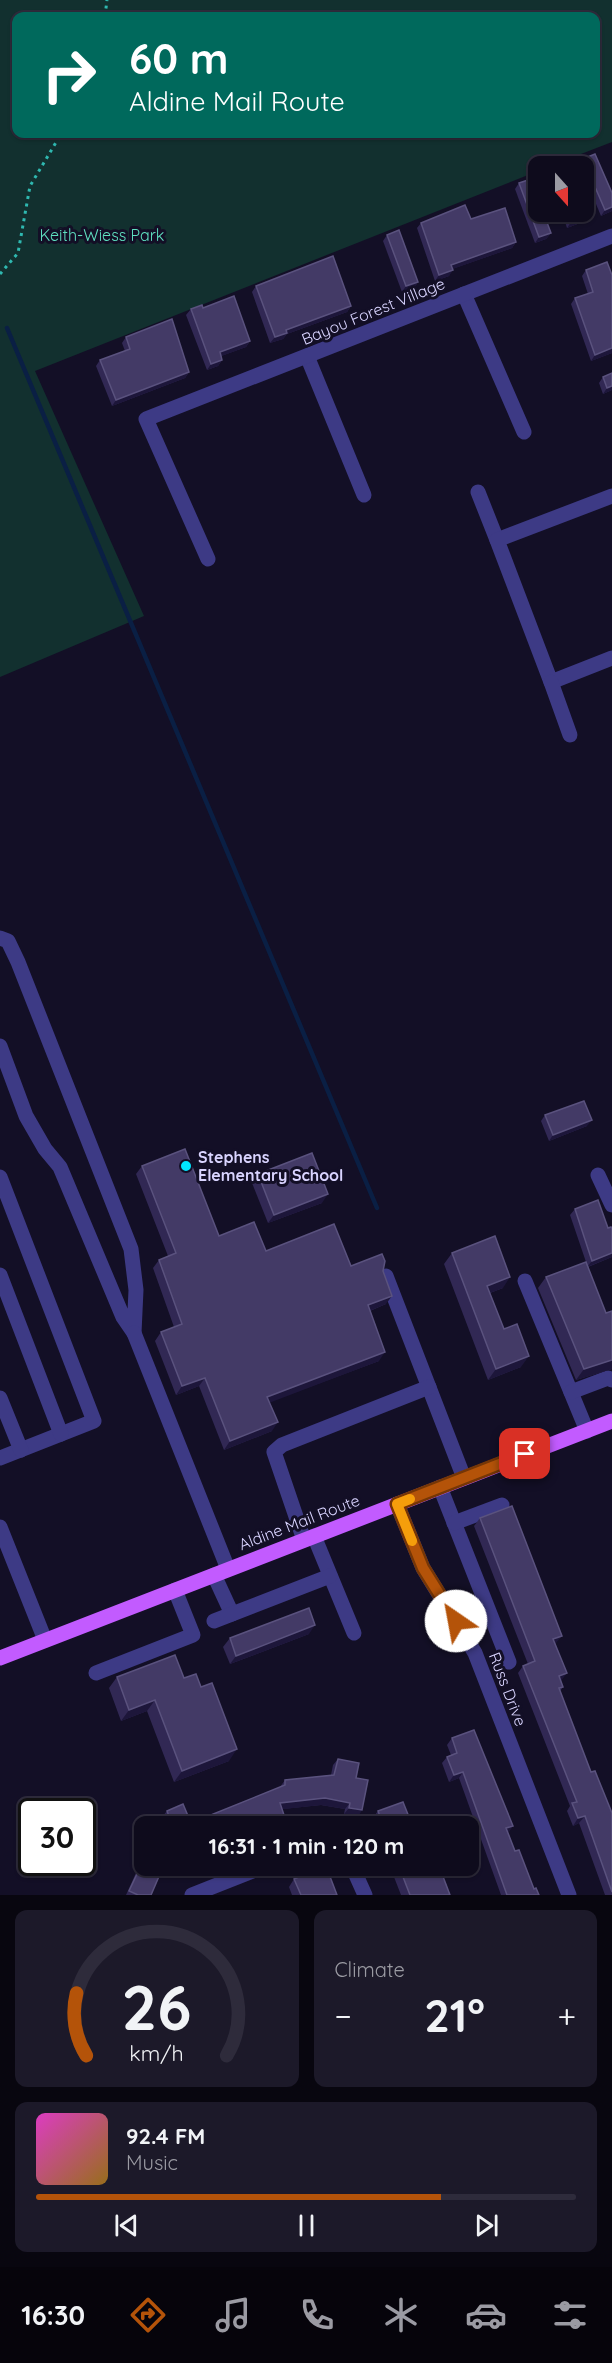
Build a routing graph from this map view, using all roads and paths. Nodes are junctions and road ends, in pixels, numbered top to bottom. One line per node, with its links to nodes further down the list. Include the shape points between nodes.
1 (59, 138): 3 (path, via 30,186 18,253)
2 (612, 236): 4 (street, Bayou Forest Village)
3 (0, 274)
4 (464, 294): 5 (street, Bayou Forest Village); 6 (street)
5 (308, 357): 8 (street); 11 (street, Bayou Forest Village, via 146,419)
6 (524, 432)
7 (478, 492): 10 (street)
8 (364, 495)
9 (612, 496): 10 (street)
10 (497, 540): 13 (street)
11 (208, 559)
12 (612, 658): 13 (street)
13 (551, 682): 14 (street)
14 (570, 735)
15 (0, 938): 23 (street, via 8,941 18,962 131,1249 136,1290)
16 (0, 1046): 23 (street, via 26,1116 64,1176 123,1317)
17 (598, 1175): 19 (street)
18 (0, 1176): 30 (street, via 94,1420)
19 (612, 1205)
20 (0, 1275): 30 (street)
21 (386, 1276): 25 (street)
22 (525, 1281): 26 (street)
23 (134, 1333): 40 (street)
24 (612, 1380): 26 (street, via 608,1378)
25 (429, 1388): 33 (street); 39 (street, via 282,1445 274,1452)
26 (571, 1392): 29 (street)
27 (0, 1398): 31 (street)
28 (612, 1421): 29 (main road, Aldine Mail Route)
29 (587, 1431): 33 (main road, Aldine Mail Route)
30 (61, 1434): 31 (street)
31 (21, 1450): 32 (street)
32 (0, 1458)
33 (464, 1478): 34 (main road, Aldine Mail Route)
34 (440, 1487): 35 (main road, Aldine Mail Route); 37 (street)
35 (397, 1504): 39 (main road, Aldine Mail Route); 48 (street, Russ Drive, via 423,1568)
36 (502, 1505): 37 (street)
37 (454, 1523): 47 (street)
38 (0, 1527): 46 (street)
39 (309, 1538): 40 (main road, Aldine Mail Route); 41 (street)
40 (221, 1572): 42 (main road, Aldine Mail Route); 43 (street)
41 (330, 1576): 43 (street); 45 (street)
42 (175, 1590): 46 (main road, Aldine Mail Route); 51 (street, via 193,1635)
43 (232, 1614): 44 (street)
44 (213, 1621)
45 (354, 1633)
46 (45, 1640): 49 (main road, Aldine Mail Route)
47 (501, 1643): 48 (street); 50 (street)
48 (475, 1653): 56 (street, Russ Drive)
49 (0, 1658)
50 (509, 1662)
51 (96, 1673)
52 (239, 1876): 54 (street)
53 (356, 1876): 55 (street)
54 (192, 1895)
55 (365, 1895)
56 (569, 1895)

